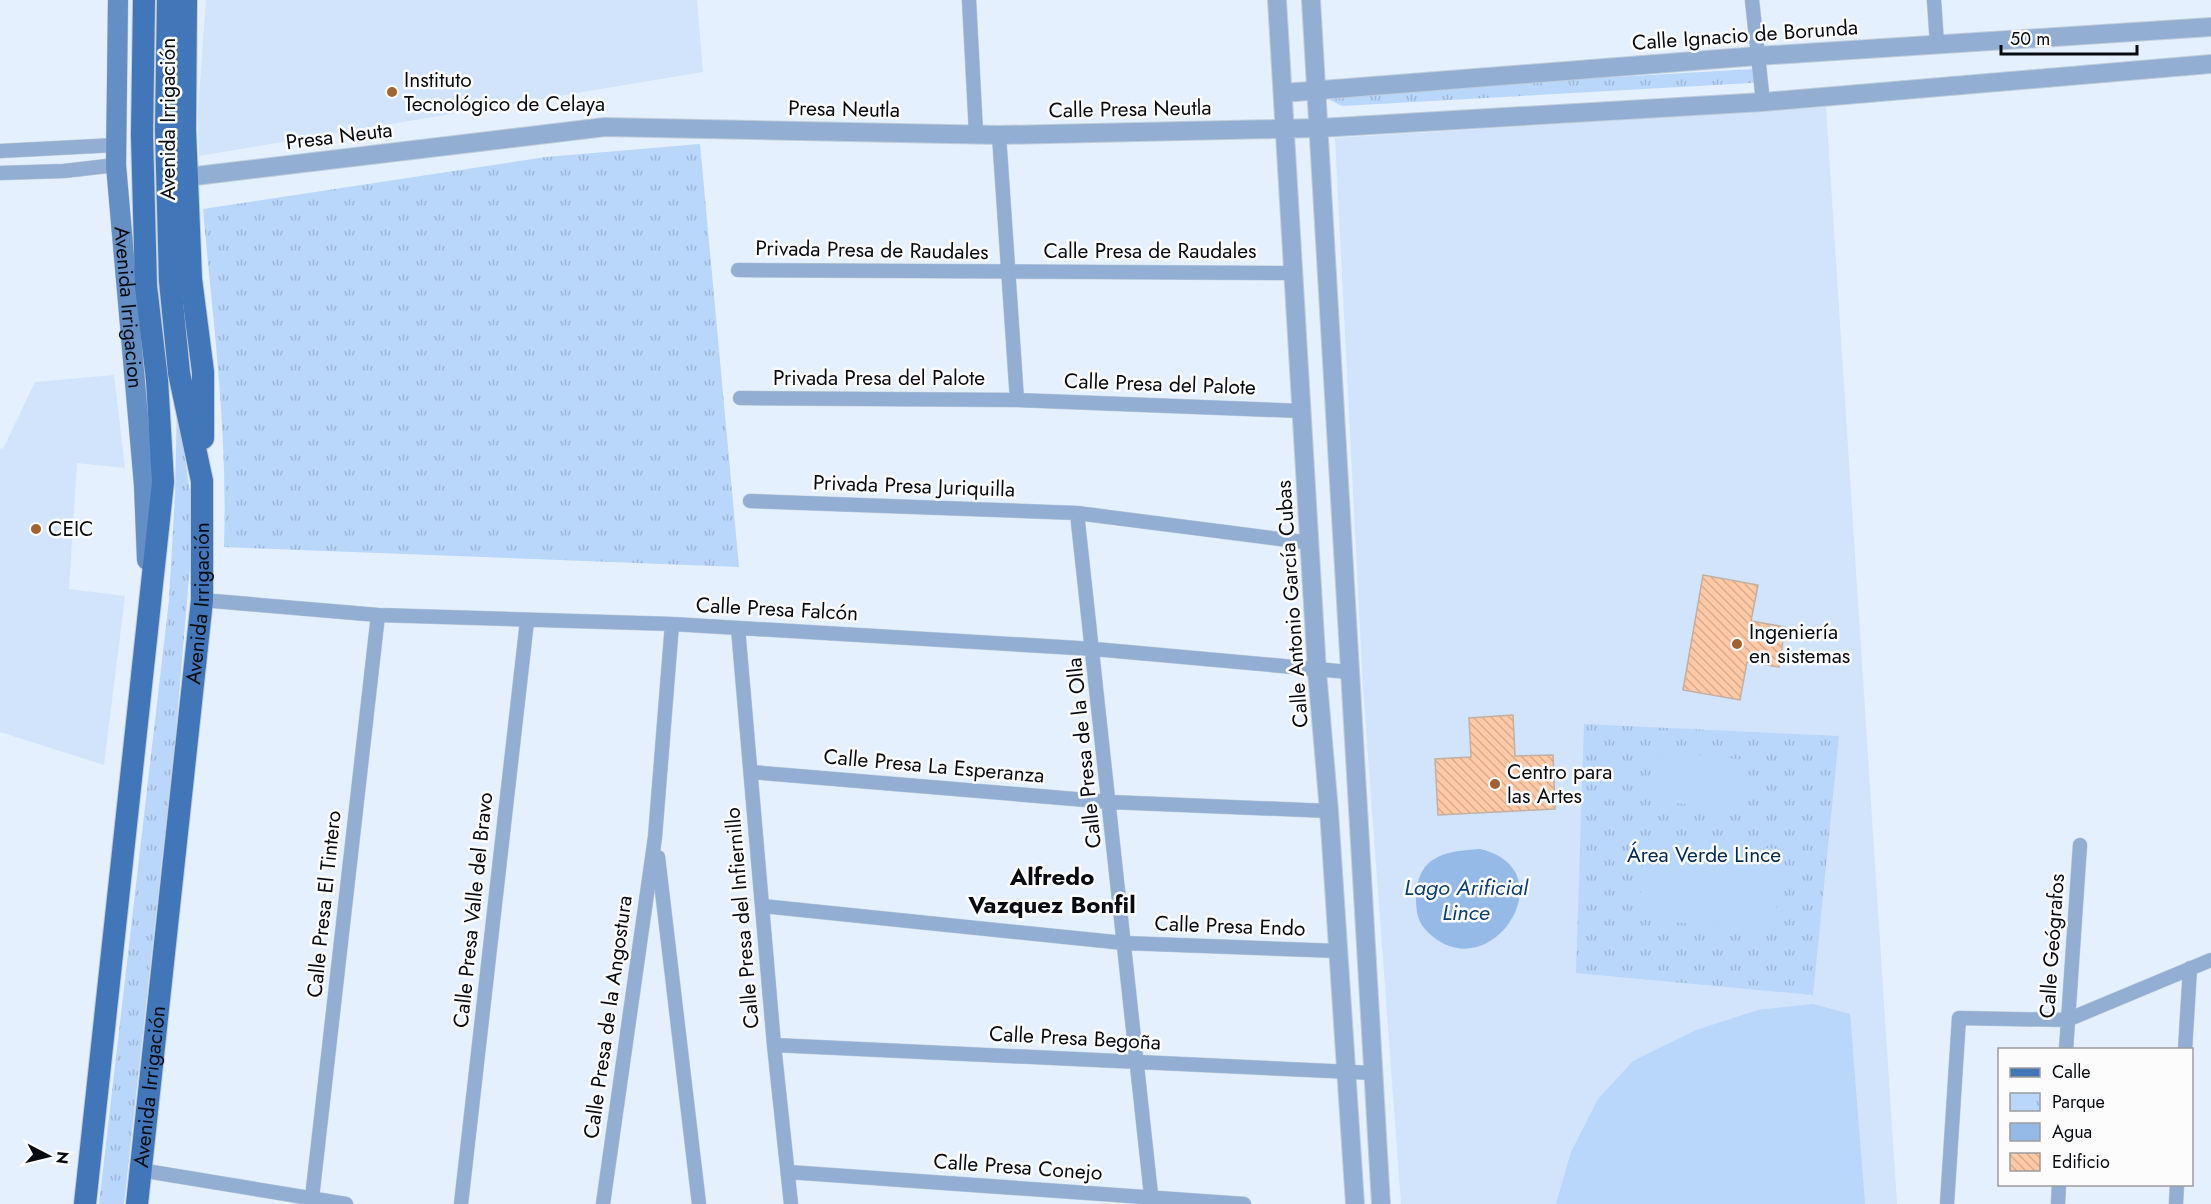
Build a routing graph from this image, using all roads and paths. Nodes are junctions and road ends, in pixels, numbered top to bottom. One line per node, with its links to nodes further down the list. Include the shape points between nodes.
1 (118, 0): 22 (main road, Avenida Irrigacion)
2 (144, 0): 38 (main road, Avenida Irrigación, via 146,286 163,482)
3 (168, 0): 33 (main road, Avenida Irrigación, via 170,281 179,373)
4 (186, 0): 26 (main road)
5 (969, 0): 20 (street)
6 (1276, 0): 15 (street, Calle Antonio García Cubas)
7 (1311, 0): 14 (street)
8 (1752, 0): 12 (street)
9 (1934, 0): 11 (street)
10 (2211, 27): 11 (street, Calle Ignacio de Borunda)
11 (1938, 44): 12 (street, Calle Ignacio de Borunda)
12 (1757, 56): 14 (street, Calle Ignacio de Borunda); 16 (street)
13 (2211, 63): 16 (street)
14 (1316, 90): 15 (street, Calle Ignacio de Borunda); 18 (street)
15 (1283, 93): 17 (street, Calle Antonio García Cubas)
16 (1763, 102): 18 (street)
17 (1285, 128): 18 (street); 21 (street, Calle Presa Neutla); 29 (street, Calle Antonio García Cubas)
18 (1319, 128): 45 (street)
19 (711, 130): 20 (street, Presa Neutla); 26 (street, Presa Neuta, via 605,127)
20 (976, 133): 21 (street, Calle Presa Neutla)
21 (999, 135): 28 (street)
22 (116, 145): 23 (street); 24 (main road, Avenida Irrigacion)
23 (0, 151)
24 (116, 165): 25 (street); 38 (main road, Avenida Irrigacion, via 144,485)
25 (0, 173)
26 (187, 177): 33 (main road, via 192,279 203,372)
27 (738, 270): 28 (street, Privada Presa de Raudales)
28 (1007, 272): 29 (street, Calle Presa de Raudales); 31 (street)
29 (1293, 273): 32 (street, Calle Antonio García Cubas)
30 (740, 398): 31 (street, Privada Presa del Palote)
31 (1017, 399): 32 (street, Calle Presa del Palote)
32 (1301, 411): 36 (street, Calle Antonio García Cubas)
33 (202, 481): 37 (main road, Avenida Irrigación)
34 (750, 501): 35 (street, Privada Presa Juriquilla)
35 (1077, 513): 36 (street, Privada Presa Juriquilla); 43 (street, Calle Presa de la Olla)
36 (1311, 543): 44 (street, Calle Antonio García Cubas)
37 (202, 600): 39 (street, Calle Presa Falcón); 63 (main road, Avenida Irrigación)
38 (150, 613): 69 (main road, Avenida Irrigación)
39 (378, 615): 40 (street, Calle Presa Falcón); 67 (street, Calle Presa El Tintero)
40 (527, 621): 41 (street, Calle Presa Falcón); 72 (street, Calle Presa Valle del Bravo)
41 (672, 624): 42 (street, Calle Presa Falcón); 49 (street, Calle Presa de la Angostura)
42 (738, 628): 43 (street, Calle Presa Falcón); 46 (street, Calle Presa del Infiernillo)
43 (1094, 649): 44 (street, Calle Presa Falcón); 47 (street, Calle Presa de la Olla)
44 (1317, 671): 45 (street, Calle Presa Falcón); 48 (street, Calle Antonio García Cubas)
45 (1349, 672): 62 (street)
46 (751, 772): 47 (street, Calle Presa La Esperanza); 51 (street, Calle Presa del Infiernillo)
47 (1110, 802): 48 (street, Calle Presa La Esperanza); 52 (street, Calle Presa de la Olla)
48 (1329, 811): 53 (street, Calle Antonio García Cubas)
49 (656, 837): 73 (street, Calle Presa de la Angostura); 74 (street, Calle Presa de la Angostura)
50 (2080, 845): 56 (street, Calle Geógrafos)
51 (762, 906): 52 (street, Calle Presa Endo); 57 (street, Calle Presa del Infiernillo)
52 (1124, 943): 53 (street, Calle Presa Endo); 60 (street, Calle Presa de la Olla)
53 (1338, 951): 61 (street, Calle Antonio García Cubas)
54 (2211, 960): 55 (street)
55 (2190, 968): 56 (street); 59 (street)
56 (2067, 1020): 58 (street, Calle Geógrafos); 79 (street, via 1959,1018)
57 (774, 1045): 60 (street, Calle Presa Begoña); 64 (street, Calle Presa del Infiernillo)
58 (2066, 1048)
59 (2185, 1048)
60 (1137, 1062): 61 (street, Calle Presa Begoña); 68 (street, Calle Presa de la Olla)
61 (1346, 1072): 62 (street, Calle Presa Begoña); 77 (street, Calle Antonio García Cubas)
62 (1374, 1073): 78 (street)
63 (141, 1170): 67 (street); 70 (main road, Avenida Irrigación)
64 (788, 1172): 68 (street, Calle Presa Conejo); 75 (street, Calle Presa del Infiernillo)
65 (2059, 1186): 80 (street)
66 (2177, 1186): 81 (street)
67 (312, 1198): 71 (street)
68 (1152, 1201): 76 (street, Calle Presa Conejo)
69 (85, 1204)
70 (137, 1204)
71 (346, 1204)
72 (462, 1204)
73 (603, 1204)
74 (699, 1204)
75 (791, 1204)
76 (1244, 1204)
77 (1355, 1204)
78 (1381, 1204)
79 (1947, 1204)
80 (2058, 1204)
81 (2176, 1204)

